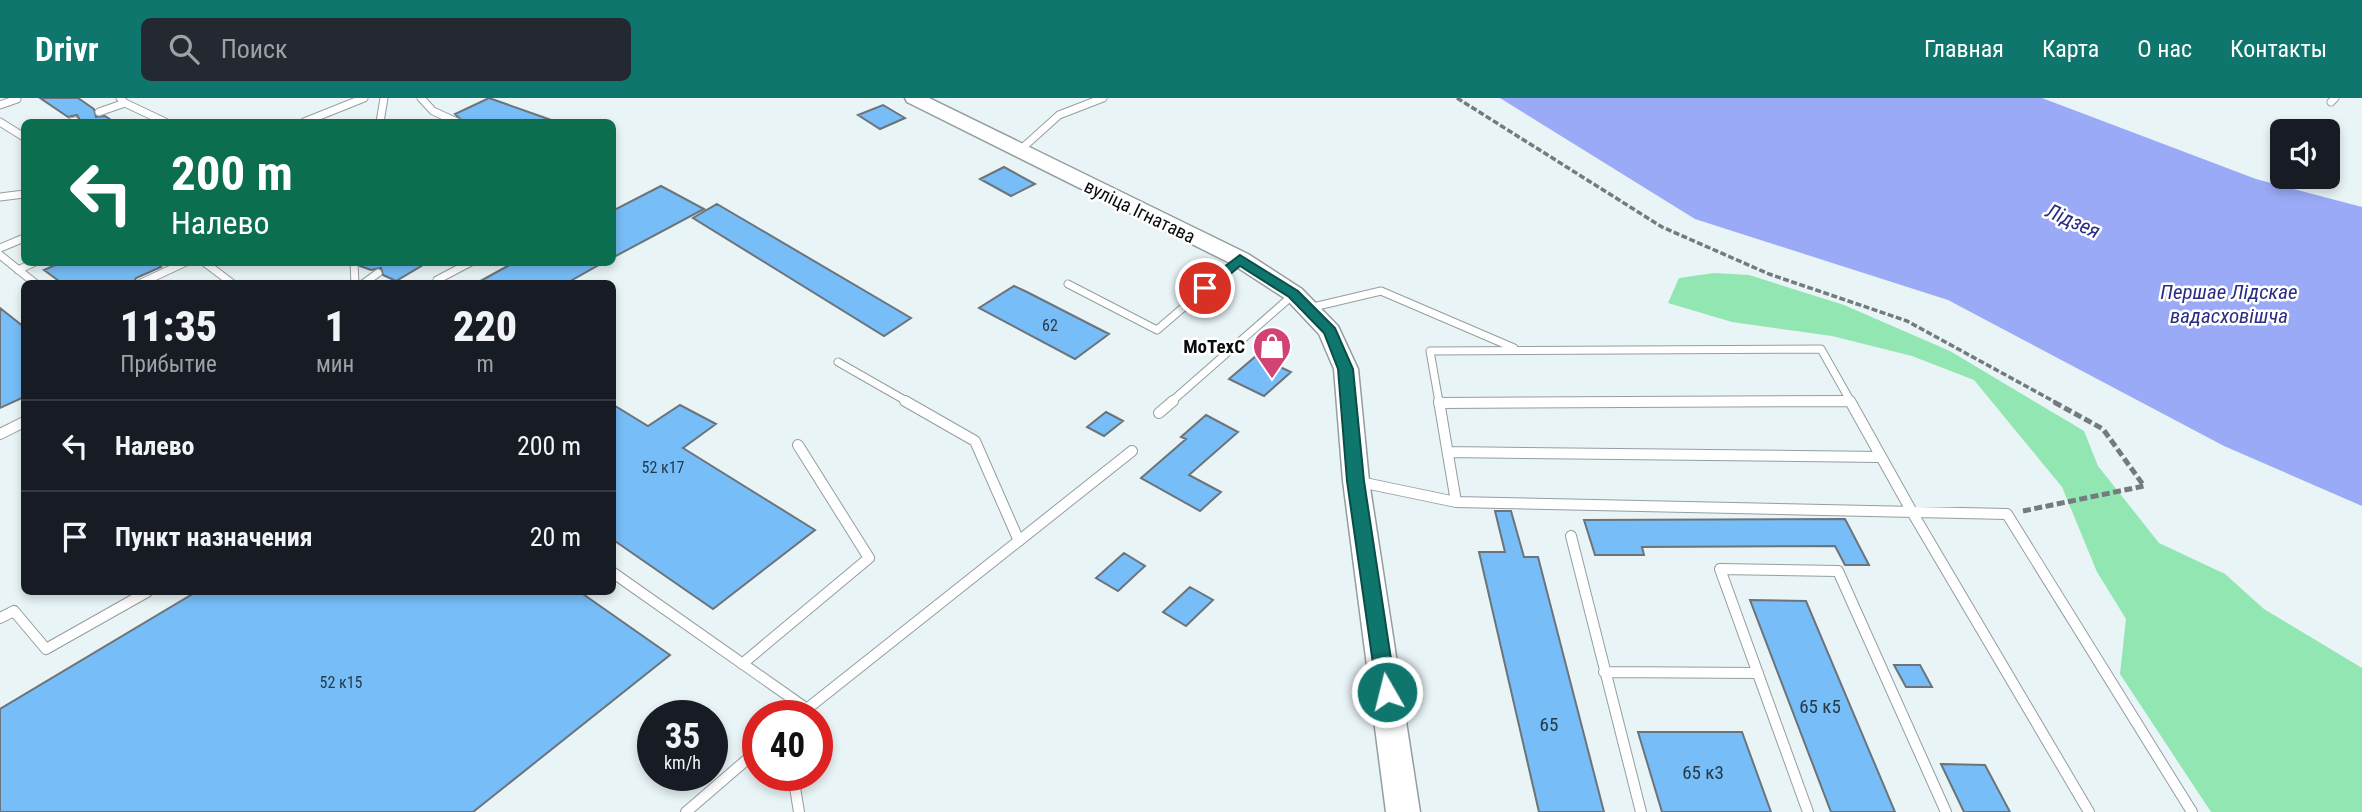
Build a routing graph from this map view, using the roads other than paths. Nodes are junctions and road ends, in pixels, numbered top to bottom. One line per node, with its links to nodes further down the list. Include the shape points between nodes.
1 (364, 98): 11 (lane)
2 (384, 98): 12 (lane)
3 (421, 98): 13 (lane, via 433,111)
4 (914, 98): 16 (street, вуліца Ігнатава)
5 (1103, 98): 16 (lane, via 1059,115)
6 (17, 99): 8 (lane)
7 (122, 101): 9 (lane); 10 (lane)
8 (1, 104)
9 (99, 113)
10 (159, 119)
11 (312, 119)
12 (380, 119)
13 (450, 119)
14 (0, 121): 15 (lane)
15 (21, 135)
16 (1018, 152): 22 (street, вуліца Ігнатава)
17 (21, 194): 18 (lane)
18 (0, 197)
19 (21, 238): 20 (lane)
20 (0, 248)
21 (0, 255): 27 (lane)
22 (1240, 259): 34 (lane, via 1157,330); 35 (street, вуліца Ігнатава)
23 (26, 266): 27 (lane)
24 (177, 266): 30 (lane)
25 (209, 266): 31 (lane)
26 (463, 266): 33 (lane)
27 (18, 270): 29 (lane)
28 (378, 273): 32 (lane)
29 (31, 280)
30 (148, 280)
31 (228, 280)
32 (368, 280)
33 (437, 280)
34 (1068, 284)
35 (1301, 301): 36 (lane, via 1381,291); 40 (lane); 47 (street, вуліца Ігнатава, via 1330,331 1346,369)
36 (1520, 350): 38 (lane, via 1821,349); 39 (lane, via 1430,351)
37 (838, 362): 51 (lane, via 975,441)
38 (1850, 401): 39 (lane); 46 (lane)
39 (1439, 403): 45 (lane)
40 (1159, 413)
41 (21, 423): 42 (lane)
42 (0, 433)
43 (798, 445): 55 (lane, via 869,558)
44 (1132, 451): 51 (lane)
45 (1448, 452): 46 (lane); 48 (lane)
46 (1881, 457): 49 (lane)
47 (1356, 481): 48 (lane); 64 (street, вуліца Ігнатава)
48 (1456, 502): 49 (lane)
49 (1912, 512): 68 (lane); 69 (lane, via 2007,514)
50 (1570, 536): 56 (lane)
51 (1019, 541): 59 (lane)
52 (616, 575): 55 (lane)
53 (142, 595): 54 (lane, via 46,649 14,611)
54 (0, 618)
55 (742, 664): 58 (lane)
56 (1604, 672): 57 (lane); 65 (lane)
57 (1758, 673): 66 (lane); 67 (lane, via 1720,569 1838,571)
58 (787, 700)
59 (817, 700)
60 (742, 764): 62 (lane)
61 (796, 791): 63 (lane)
62 (686, 812)
63 (799, 812)
64 (1403, 812)
65 (1640, 812)
66 (1808, 812)
67 (1946, 812)
68 (2089, 812)
69 (2192, 812)

